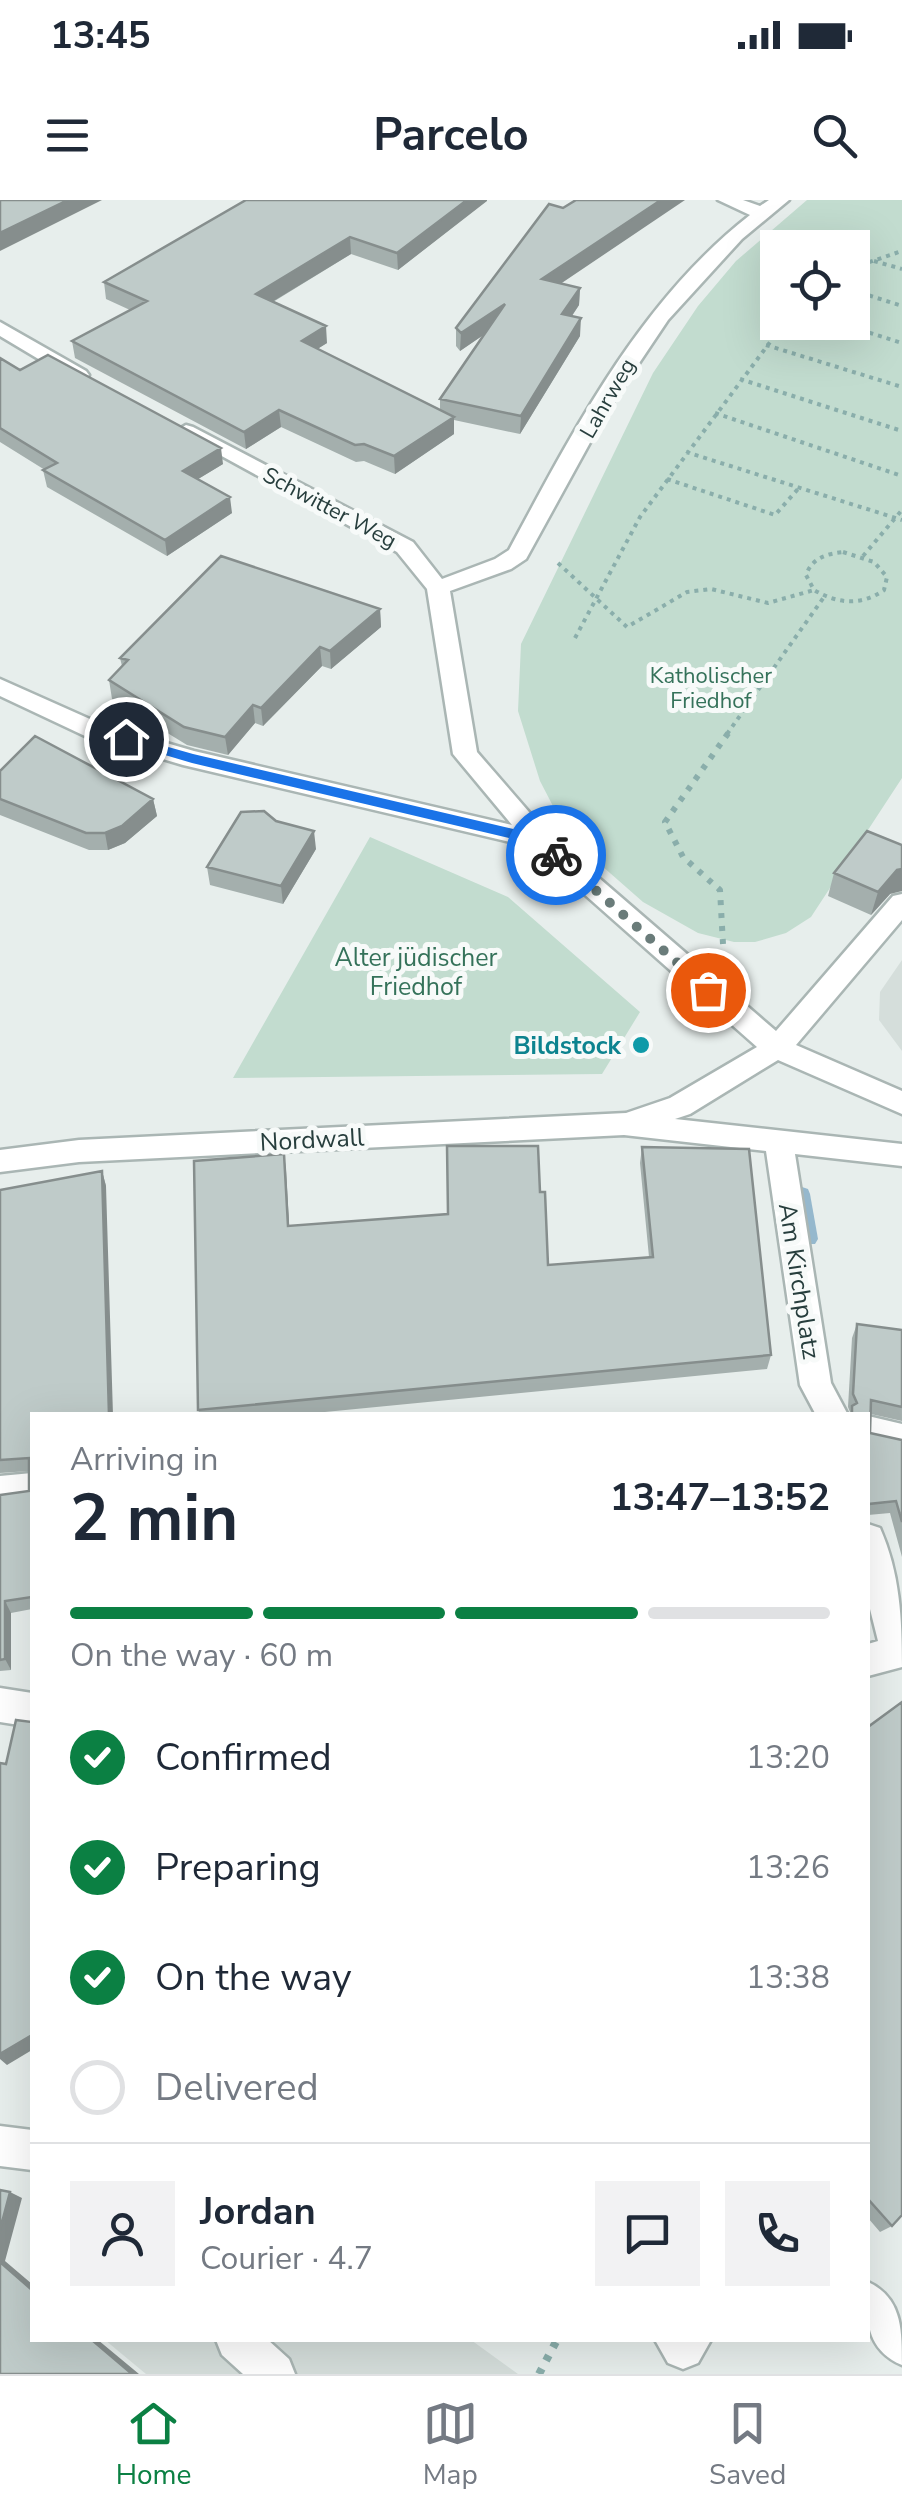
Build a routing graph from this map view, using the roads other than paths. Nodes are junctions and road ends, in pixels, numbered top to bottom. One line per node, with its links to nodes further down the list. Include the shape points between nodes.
1 (728, 200): 3 (street)
2 (780, 200): 3 (street, Lahrweg)
3 (762, 213): 7 (street, Lahrweg, via 681,286 643,335 518,554)
4 (0, 328): 5 (street)
5 (99, 385)
6 (166, 420): 7 (street, Schwitter Weg, via 405,547)
7 (438, 588): 9 (street, Schwitter Weg, via 465,754)
8 (0, 687): 9 (street, via 93,730)
9 (539, 840): 11 (street, Schwitter Weg)
10 (902, 903): 11 (street, Nordwall)
11 (777, 1048): 12 (street, Schwitter Weg); 13 (street, Nordwall, via 680,1106)
12 (902, 1103)
13 (624, 1124): 14 (street, Nordwall); 16 (street, Nordwall, via 79,1150)
14 (779, 1143): 15 (street, Nordwall); 17 (street, Am Kirchplatz, via 816,1385)
15 (902, 1155)
16 (0, 1161)
17 (830, 1412)
18 (870, 1430): 19 (street)
19 (902, 1438)
20 (30, 1488): 21 (street)
21 (0, 1491)
22 (870, 1550): 23 (street)
23 (889, 1653)
24 (0, 1705): 25 (street)
25 (30, 1710)
26 (0, 2146): 27 (street)
27 (30, 2150)
28 (870, 2305): 30 (street)
29 (239, 2342): 31 (street)
30 (902, 2344)
31 (274, 2374)

